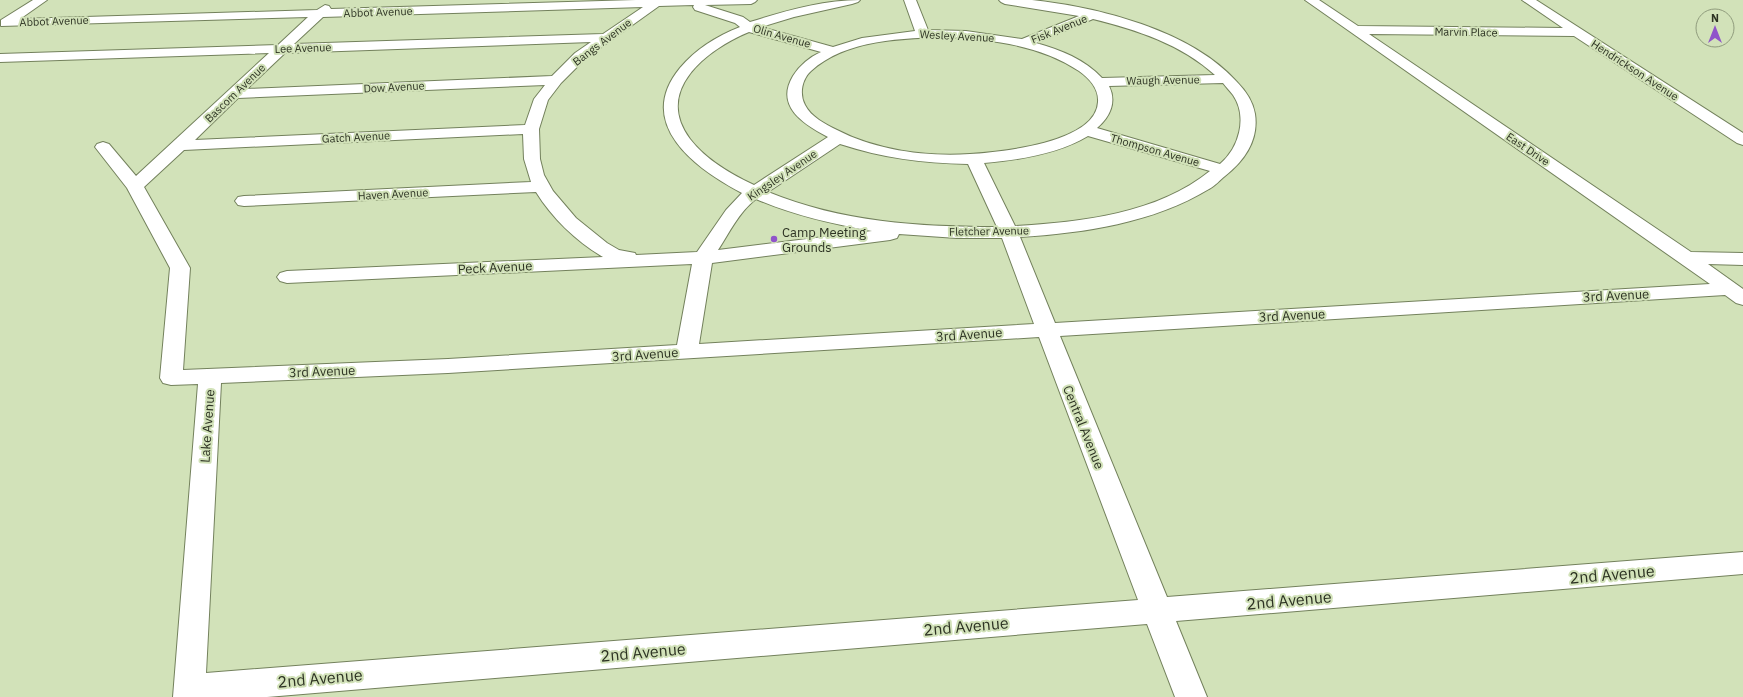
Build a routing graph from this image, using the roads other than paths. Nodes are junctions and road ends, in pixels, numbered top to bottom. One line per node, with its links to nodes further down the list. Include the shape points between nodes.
1 (41, 0): 14 (street)
2 (335, 0): 13 (street, Bascom Avenue)
3 (751, 0): 9 (street, Abbot Avenue)
4 (854, 0): 15 (street, Fletcher Avenue, via 778,18)
5 (910, 0): 18 (street)
6 (1005, 0): 12 (street, Fletcher Avenue)
7 (1311, 0): 16 (street, East Drive)
8 (1528, 0): 17 (street, Hendrickson Avenue)
9 (683, 2): 11 (street, Abbot Avenue); 15 (street, Olin Avenue, via 739,20)
10 (587, 3): 11 (street, Abbot Avenue); 13 (street, Abbot Avenue)
11 (656, 3): 19 (street, Bangs Avenue)
12 (1090, 10): 20 (street, Fisk Avenue); 24 (street, Fletcher Avenue, via 1175,43 1207,61)
13 (320, 13): 14 (street, Abbot Avenue); 21 (street, Bascom Avenue)
14 (2, 24)
15 (750, 28): 22 (street, Olin Avenue); 38 (street, Fletcher Avenue, via 718,44 692,62 676,84 670,108 672,121 687,146 716,172)
16 (1355, 30): 17 (street, Marvin Place); 43 (street, East Drive)
17 (1578, 32): 31 (street, Hendrickson Avenue)
18 (923, 34): 20 (street, Wesley Avenue, via 973,35); 22 (street, Wesley Avenue, via 884,38)
19 (605, 38): 21 (street, Lee Avenue); 25 (street, Bangs Avenue, via 580,56)
20 (1024, 43): 26 (street, Wesley Avenue, via 1075,62 1088,70)
21 (281, 49): 23 (street, Lee Avenue); 27 (street, Bascom Avenue)
22 (834, 51): 30 (street, Wesley Avenue, via 805,69 797,80 794,91 796,103 804,115)
23 (0, 58)
24 (1227, 79): 26 (street, Waugh Avenue); 35 (street, Fletcher Avenue, via 1241,95 1247,110 1248,125 1246,140 1238,155)
25 (556, 80): 27 (street, Dow Avenue); 28 (street, Bangs Avenue, via 541,99)
26 (1099, 82): 29 (street, Wesley Avenue, via 1106,100 1104,110 1097,121)
27 (232, 94): 32 (street, Bascom Avenue)
28 (531, 129): 32 (street, Gatch Avenue); 37 (street, via 532,159)
29 (1086, 130): 34 (street, Wesley Avenue, via 1070,139 1043,148 1002,156); 35 (street, Thompson Avenue)
30 (838, 137): 34 (street, Wesley Avenue, via 900,154); 38 (street, Kingsley Avenue)
31 (1743, 140)
32 (181, 146): 36 (street, Bascom Avenue)
33 (103, 147): 36 (street, Lake Avenue)
34 (974, 158): 41 (street, Central Avenue)
35 (1224, 170): 41 (street, Fletcher Avenue, via 1206,184 1183,196 1124,217 1050,230)
36 (135, 186): 50 (street, Lake Avenue, via 180,268 171,378)
37 (542, 187): 39 (street, Haven Avenue); 45 (street, via 545,194 570,222 600,247 614,255)
38 (754, 193): 40 (street, Fletcher Avenue, via 836,218); 42 (street, Kingsley Avenue, via 742,201)
39 (244, 201)
40 (919, 230): 41 (street, Fletcher Avenue); 42 (street)
41 (1009, 233): 48 (street, Central Avenue)
42 (703, 258): 45 (street, Peck Avenue); 49 (street)
43 (1687, 258): 44 (street); 47 (street, East Drive)
44 (1743, 259)
45 (650, 260): 46 (street, Peck Avenue)
46 (287, 277)
47 (1735, 294): 48 (street, 3rd Avenue)
48 (1046, 330): 49 (street, 3rd Avenue); 52 (street, Central Avenue)
49 (687, 352): 50 (street, 3rd Avenue, via 456,366)
50 (210, 376): 53 (street, Lake Avenue)
51 (1743, 563): 52 (street, 2nd Avenue)
52 (1157, 611): 53 (street, 2nd Avenue); 54 (street, Central Avenue)
53 (189, 693)
54 (1191, 697)

